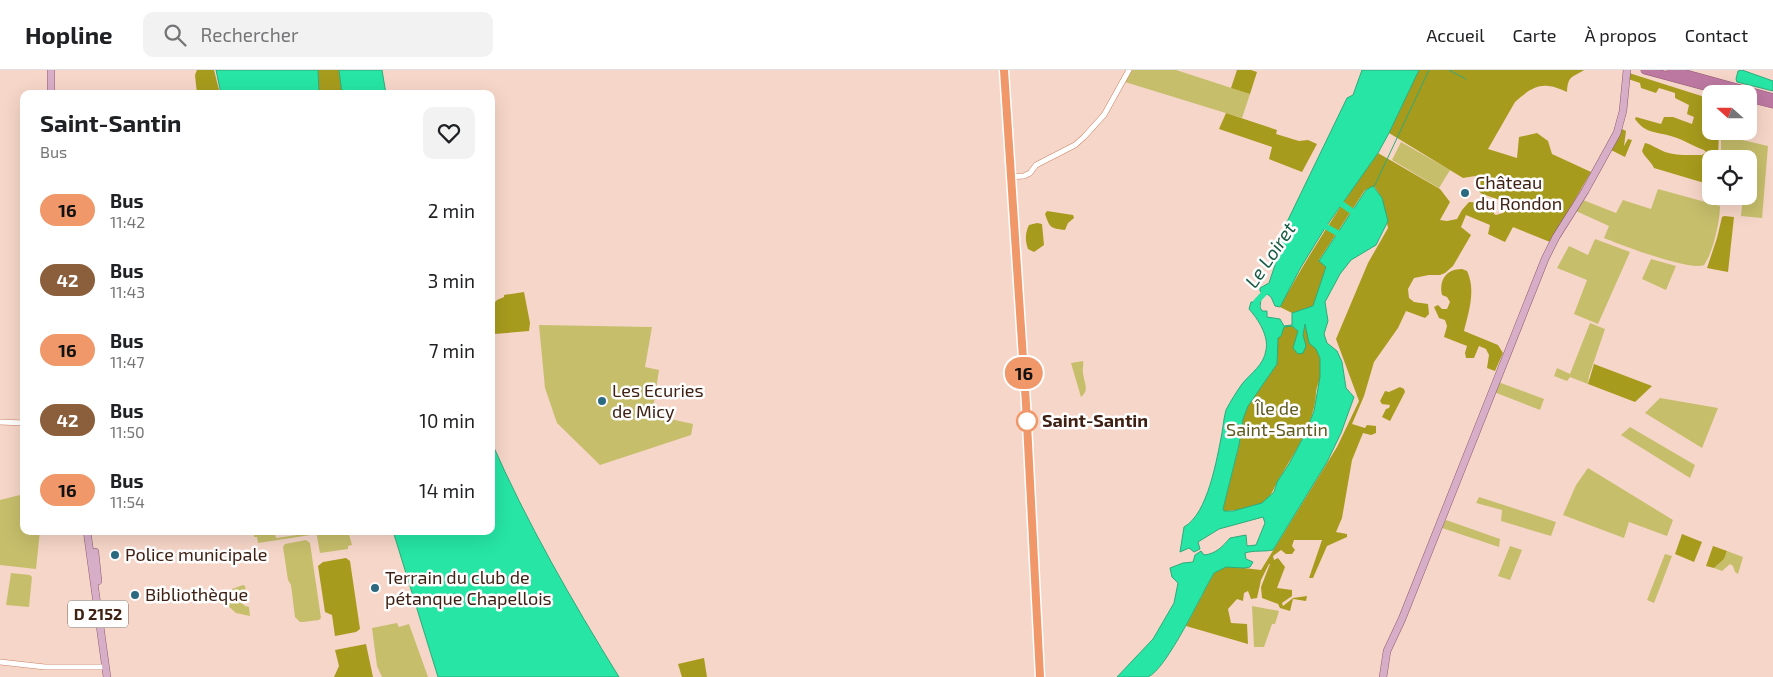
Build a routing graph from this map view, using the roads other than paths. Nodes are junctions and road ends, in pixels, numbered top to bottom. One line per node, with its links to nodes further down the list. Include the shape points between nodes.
1 (51, 70): 8 (main road)
2 (1004, 70): 12 (main road)
3 (1129, 70): 12 (street, via 1104,115 1084,137 1036,165 1030,174)
4 (1645, 70): 7 (highway)
5 (1671, 70): 9 (highway)
6 (1627, 72): 21 (main road, via 1617,133 1550,247 1400,625 1386,651)
7 (1702, 85)
8 (51, 90)
9 (1773, 98)
10 (1758, 100): 11 (highway)
11 (1773, 104)
12 (1010, 177): 20 (main road)
13 (0, 422): 14 (street)
14 (20, 423)
15 (88, 535): 18 (main road, D 2152)
16 (93, 535): 18 (main road)
17 (0, 662): 18 (street, via 45,667)
18 (105, 664): 19 (main road, D 2152)
19 (107, 677)
20 (1040, 677)
21 (1383, 677)

